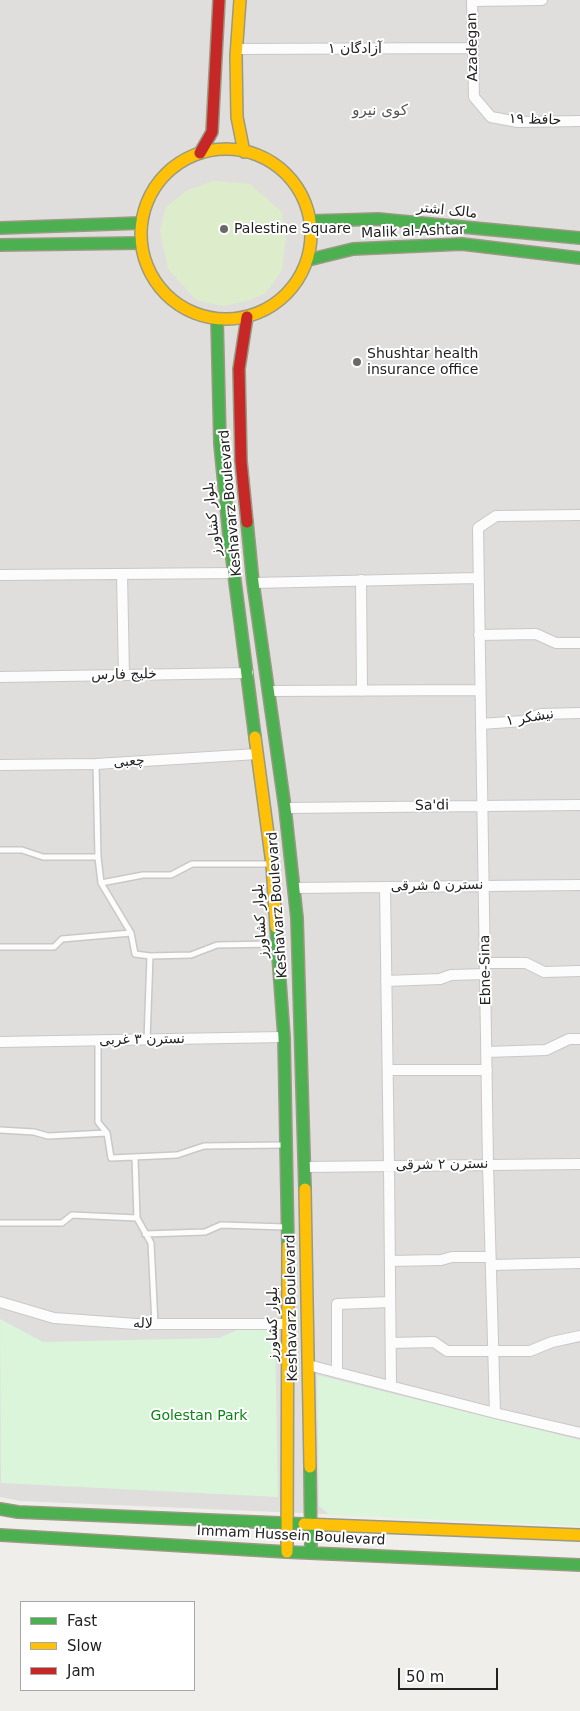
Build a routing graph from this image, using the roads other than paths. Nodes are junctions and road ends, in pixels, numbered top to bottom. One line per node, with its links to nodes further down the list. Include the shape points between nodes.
1 (218, 0): 9 (main road, via 212,132)
2 (240, 0): 6 (main road)
3 (472, 0): 4 (street); 5 (street, Azadegan)
4 (542, 0)
5 (473, 48): 6 (street, آزادگان ۱); 7 (street, Azadegan, via 474,97)
6 (237, 49): 10 (main road, via 237,117)
7 (491, 117): 8 (street, حافظ ۱۹, via 518,122)
8 (580, 121)
9 (200, 152): 10 (main road, via 230,148); 12 (main road, via 178,163 160,179 147,200)
10 (244, 152): 11 (main road, via 258,155 283,170 301,193)
11 (311, 221): 14 (main road, مالک اشتر, via 378,219); 18 (main road)
12 (141, 223): 13 (main road); 15 (main road)
13 (0, 228)
14 (580, 238)
15 (141, 243): 16 (main road); 20 (main road, via 148,271 166,295 189,311)
16 (0, 245)
17 (580, 258): 18 (main road, Malik al-Ashtar, via 462,244 353,249)
18 (308, 260): 19 (main road, via 294,286 273,305)
19 (246, 317): 20 (main road); 27 (main road, Keshavarz Boulevard, via 239,369 241,461)
20 (218, 319): 22 (main road, بلوار کشاورز, via 220,444)
21 (580, 514): 25 (street, Ebne-Sina, via 496,516 478,528)
22 (234, 573): 23 (street); 30 (main road, بلوار کشاورز)
23 (122, 574): 24 (street); 31 (street)
24 (0, 575)
25 (478, 578): 26 (street); 28 (street, Ebne-Sina)
26 (361, 580): 27 (street); 35 (street)
27 (253, 583): 34 (main road, Keshavarz Boulevard)
28 (479, 635): 29 (street, via 536,634 556,644); 33 (street, Ebne-Sina)
29 (580, 643)
30 (248, 673): 31 (street, خلیج فارس); 38 (main road, بلوار کشاورز)
31 (124, 675): 32 (street, خلیج فارس)
32 (0, 677)
33 (480, 690): 35 (street); 37 (street, Ebne-Sina)
34 (268, 691): 35 (street); 43 (main road, Keshavarz Boulevard)
35 (362, 691)
36 (580, 713): 37 (street, نیشکر ۱, via 541,714 524,721)
37 (481, 724): 42 (street, Ebne-Sina)
38 (257, 754): 39 (street, چعبی); 46 (main road, بلوار کشاورز)
39 (96, 764): 40 (street, چعبی); 45 (lane)
40 (0, 765)
41 (580, 804): 42 (street, Sa'di)
42 (483, 806): 43 (street, Sa'di); 49 (street, Ebne-Sina)
43 (285, 808): 51 (main road, Keshavarz Boulevard)
44 (0, 850): 45 (lane, via 22,850 43,857)
45 (98, 857): 47 (lane)
46 (272, 864): 47 (lane, via 192,864 171,876 143,876); 53 (main road, بلوار کشاورز)
47 (101, 883): 52 (lane)
48 (580, 885): 49 (street, نسترن ۵ شرقی)
49 (485, 886): 50 (street, نسترن ۵ شرقی); 56 (street, Ebne-Sina)
50 (384, 887): 51 (street, نسترن ۵ شرقی); 59 (street)
51 (294, 888): 75 (main road, Keshavarz Boulevard)
52 (131, 933): 54 (lane, via 62,939 54,946); 55 (lane, via 135,954)
53 (278, 943): 55 (lane, via 217,945 191,955); 60 (main road, بلوار کشاورز)
54 (0, 947)
55 (150, 956): 62 (lane)
56 (486, 963): 57 (street, via 526,963 544,972); 58 (street, Ebne-Sina)
57 (580, 971)
58 (486, 974): 59 (street); 65 (street, Ebne-Sina)
59 (386, 981): 66 (street)
60 (284, 1037): 62 (street, نسترن ۳ غربی); 70 (main road, بلوار کشاورز)
61 (580, 1039): 65 (street, via 569,1039 546,1050)
62 (147, 1040): 63 (street, نسترن ۳ غربی)
63 (98, 1041): 64 (street, نسترن ۳ غربی); 69 (lane, via 98,1122)
64 (0, 1042)
65 (486, 1052): 67 (street, Ebne-Sina)
66 (388, 1070): 67 (street); 74 (street)
67 (487, 1070): 73 (street, Ebne-Sina)
68 (0, 1130): 69 (lane, via 48,1136)
69 (107, 1133): 71 (lane, via 111,1158)
70 (286, 1145): 71 (lane, via 204,1146 177,1155); 78 (main road, بلوار کشاورز)
71 (135, 1158): 76 (lane)
72 (580, 1164): 73 (street, نسترن ۲ شرقی)
73 (488, 1165): 74 (street, نسترن ۲ شرقی); 81 (street, Ebne-Sina)
74 (389, 1166): 75 (street, نسترن ۲ شرقی); 80 (street)
75 (305, 1167): 90 (main road, Keshavarz Boulevard)
76 (137, 1218): 77 (lane, via 72,1215 62,1223); 79 (lane)
77 (0, 1223)
78 (288, 1227): 79 (lane, via 221,1225 205,1232); 86 (main road, بلوار کشاورز)
79 (146, 1234): 85 (lane, via 151,1243)
80 (390, 1261): 81 (street, via 452,1257); 84 (street)
81 (491, 1261): 82 (street); 89 (street, Ebne-Sina)
82 (580, 1264)
83 (0, 1302): 85 (street, لاله, via 54,1318)
84 (390, 1302): 88 (street); 91 (street, via 337,1304)
85 (155, 1324): 86 (street, لاله)
86 (289, 1324): 97 (main road, بلوار کشاورز)
87 (580, 1336): 89 (street, via 530,1351)
88 (390, 1343): 89 (street, via 434,1342 447,1351); 92 (street)
89 (493, 1352): 93 (street, Ebne-Sina)
90 (308, 1365): 91 (street); 96 (main road, Keshavarz Boulevard)
91 (337, 1372): 92 (street)
92 (391, 1386): 93 (street)
93 (495, 1413): 94 (street)
94 (580, 1433)
95 (0, 1510): 97 (main road, Immam Hussein Boulevard)
96 (312, 1523): 97 (main road, Immam Hussein Boulevard); 99 (main road, Immam Hussein Boulevard); 101 (main road, Keshavarz Boulevard)
97 (287, 1524): 100 (main road, بلوار کشاورز)
98 (0, 1535): 100 (main road, Immam Hussein Boulevard)
99 (580, 1536)
100 (287, 1552): 101 (main road, Immam Hussein Boulevard)
101 (311, 1552): 102 (main road, Immam Hussein Boulevard)
102 (580, 1565)

